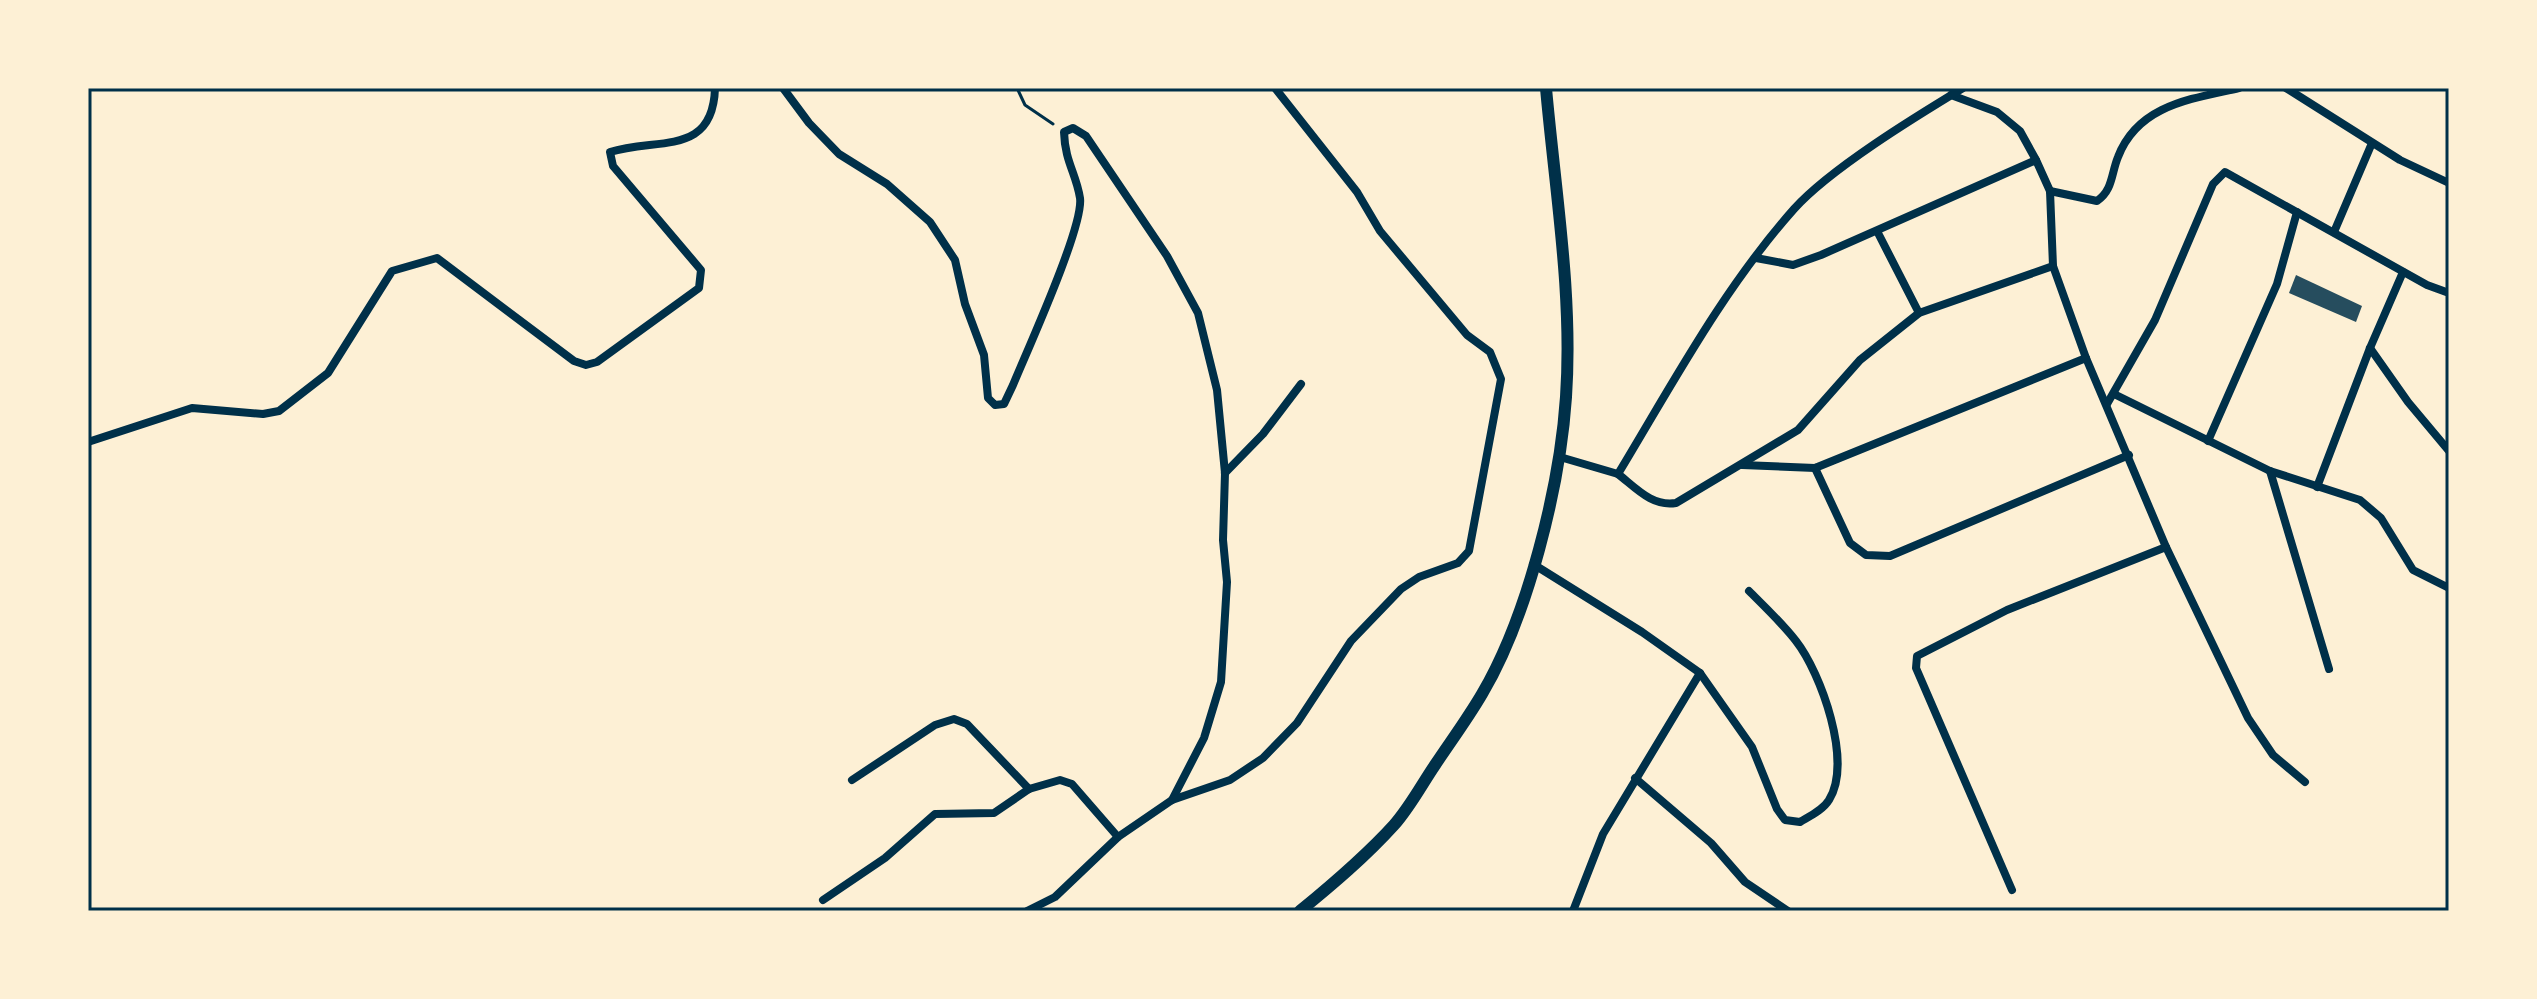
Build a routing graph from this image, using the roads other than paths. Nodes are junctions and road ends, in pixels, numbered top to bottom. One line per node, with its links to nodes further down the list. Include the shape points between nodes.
1 (715, 88): 27 (street, via 705,125 687,141 610,152 613,166 701,270 699,288 597,362 574,361 437,258 392,271 328,373 279,411 192,408)
2 (783, 88): 34 (street, via 839,154 887,184 930,222 955,260 984,355 988,398 995,405 1004,404 1013,385 1077,229 1080,198 1065,156 1064,132 1073,128 1086,136 1167,256 1198,313 1217,390)
3 (1275, 88): 47 (street, via 1342,171 1380,231 1467,335 1490,352 1501,379 1469,551 1458,563 1401,589 1351,641 1297,723 1263,758 1230,780)
4 (1546, 88): 30 (main road, via 1567,337)
5 (1963, 88): 8 (street)
6 (2239, 88): 12 (street, via 2156,110 2119,154 2108,193 2097,201)
7 (2286, 88): 9 (street)
8 (1951, 95): 10 (street, via 1997,112 2020,131); 16 (street, via 1828,179 1795,208)
9 (2372, 143): 11 (street); 15 (street)
10 (2036, 160): 12 (street); 14 (street)
11 (2449, 183)
12 (2050, 191): 17 (street)
13 (2297, 212): 15 (street); 24 (street, via 2225,172 2213,184 2155,320); 26 (street, via 2277,284)
14 (1877, 231): 16 (street, via 1793,265); 20 (street)
15 (2334, 232): 18 (street)
16 (1756, 258): 35 (street, via 1713,316)
17 (2053, 266): 20 (street); 22 (street)
18 (2403, 272): 19 (street); 21 (street)
19 (2449, 293)
20 (1919, 313): 31 (street, via 1860,360 1798,430)
21 (2370, 348): 28 (street); 36 (street)
22 (2086, 358): 25 (street); 32 (street)
23 (1301, 384): 34 (street)
24 (2114, 394): 25 (street); 26 (street)
25 (2107, 404): 29 (street)
26 (2208, 441): 33 (street)
27 (88, 442)
28 (2449, 451)
29 (2129, 455): 32 (street, via 1890,556 1866,555 1850,543); 37 (street)
30 (1560, 457): 35 (street); 38 (main road)
31 (1742, 465): 32 (street); 35 (street, via 1664,505)
32 (1815, 468)
33 (2270, 471): 36 (street); 41 (street)
34 (1225, 473): 47 (street, via 1227,582 1221,682 1204,738)
35 (1618, 474)
36 (2317, 487): 39 (street, via 2360,500 2381,518 2413,570)
37 (2166, 547): 45 (street, via 2248,718 2273,755); 49 (street, via 2007,610 1917,656 1916,668)
38 (1533, 564): 42 (street); 52 (main road, via 1512,631 1483,692 1396,823)
39 (2449, 588)
40 (1749, 591): 42 (street, via 1798,643 1825,694 1837,779 1817,812 1800,822 1785,820 1752,747)
41 (2329, 669)
42 (1700, 673): 43 (street)
43 (1635, 778): 53 (street, via 1603,834); 54 (street, via 1711,843 1745,882)
44 (852, 780): 46 (street, via 935,725 954,719 967,724)
45 (2305, 782)
46 (1029, 789): 48 (street, via 1060,780 1072,784); 50 (street, via 994,813 935,814 885,858)
47 (1172, 800): 48 (street)
48 (1118, 837): 51 (street, via 1055,897)
49 (2012, 890)
50 (823, 900)
51 (1027, 911)
52 (1300, 911)
53 (1573, 911)
54 (1788, 911)

